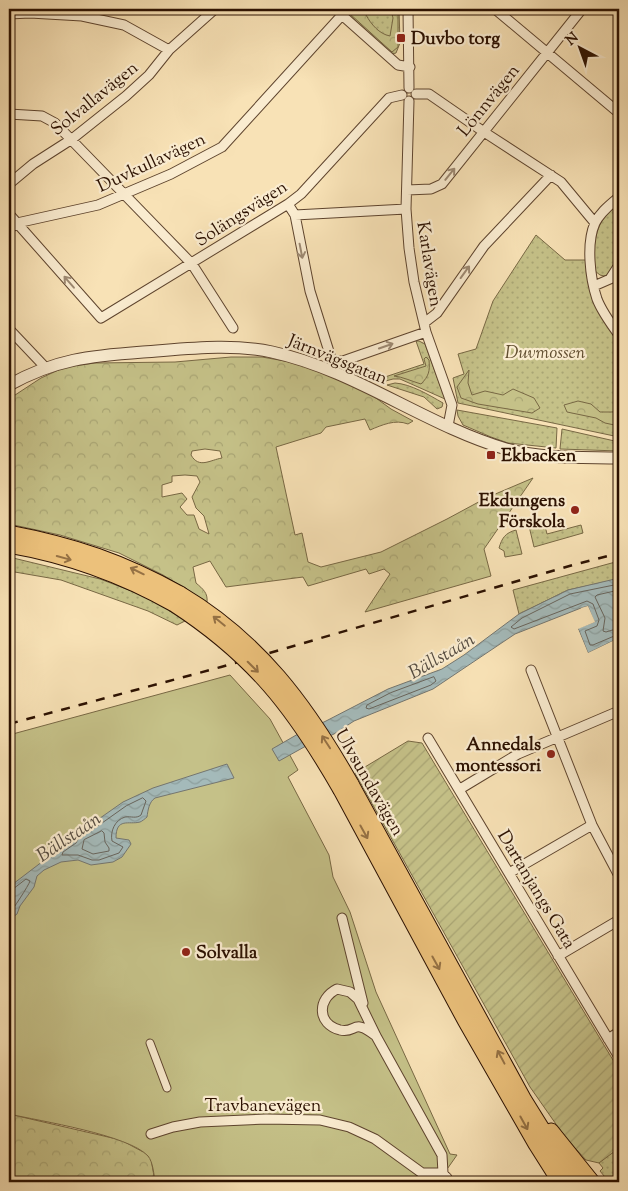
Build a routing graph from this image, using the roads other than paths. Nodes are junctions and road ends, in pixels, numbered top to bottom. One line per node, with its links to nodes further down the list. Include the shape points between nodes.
1 (215, 9): 9 (street, Solvallavägen)
2 (408, 9): 11 (street)
3 (495, 9): 10 (street)
4 (582, 9): 10 (street, Lönnvägen)
5 (30, 11): 6 (street); 8 (street)
6 (83, 12): 9 (street, via 124,25)
7 (338, 12): 11 (street, via 398,65); 21 (street, Duvkullavägen, via 222,147)
8 (9, 14)
9 (169, 50): 17 (street, Solvallavägen, via 149,75)
10 (547, 53): 14 (street); 16 (street, Lönnvägen)
11 (410, 67): 12 (street)
12 (412, 91): 13 (street, via 414,98); 16 (street, via 429,94)
13 (406, 98): 20 (street, Karlavägen); 23 (street, Solängsvägen, via 389,98 301,194)
14 (619, 113)
15 (9, 114): 17 (street, via 49,118)
16 (484, 132): 18 (street); 20 (street, Lönnvägen, one-way to 16, via 431,189 442,184)
17 (72, 139): 19 (street, Solvallavägen); 21 (street)
18 (552, 175): 28 (street); 34 (street, one-way to 18, via 484,246)
19 (9, 184)
20 (407, 190): 24 (street, Karlavägen)
21 (124, 194): 27 (street, Duvkullavägen, via 98,205); 30 (street)
22 (619, 197): 28 (street)
23 (288, 204): 26 (street); 30 (street, Solängsvägen)
24 (406, 209): 26 (street); 34 (street, Karlavägen, via 414,282)
25 (9, 214): 27 (street)
26 (295, 215): 34 (street, one-way to 34, via 310,291 331,358 343,361 404,340)
27 (17, 223): 29 (street, Duvkullavägen); 30 (street, Solängsvägen, one-way to 27, via 101,318)
28 (596, 223): 32 (street, via 590,258)
29 (9, 229)
30 (192, 264): 33 (street)
31 (619, 265): 32 (street, via 610,278)
32 (594, 286): 36 (street, via 604,313)
33 (233, 328)
34 (425, 328): 39 (street, Karlavägen, via 452,405)
35 (9, 329): 37 (street)
36 (619, 335)
37 (45, 367): 38 (street, Järnvägsgatan); 39 (street, Järnvägsgatan, via 86,357 246,348 271,352 332,372)
38 (9, 385)
39 (448, 426): 40 (street, Järnvägsgatan, via 508,449 559,457)
40 (619, 458)
41 (9, 533): 42 (main road, Ulvsundavägen)
42 (17, 543): 47 (main road, Ulvsundavägen, bridge, via 105,557 148,577 177,599 211,614 278,675 311,718)
43 (531, 670): 45 (street)
44 (619, 711): 45 (street)
45 (558, 737): 48 (street, via 518,754); 49 (street)
46 (428, 738): 48 (street, Dartanjangs Gata)
47 (346, 787): 62 (main road, Ulvsundavägen, one-way to 47); 65 (main road, Ulvsundavägen, one-way to 65, via 466,1020)
48 (460, 789): 50 (street, Dartanjangs Gata)
49 (592, 825): 50 (street); 51 (street)
50 (508, 873): 54 (street, Dartanjangs Gata)
51 (619, 876)
52 (342, 918): 55 (street)
53 (619, 920): 54 (street)
54 (558, 956): 58 (street, Dartanjangs Gata)
55 (364, 1009): 57 (street); 57 (street, via 350,992 337,989 326,996 322,1009 334,1027 346,1030 358,1026)
56 (619, 1032): 58 (street)
57 (376, 1036): 64 (street, via 442,1156)
58 (608, 1039): 60 (street, Dartanjangs Gata)
59 (150, 1043): 61 (street)
60 (619, 1057)
61 (167, 1088)
62 (524, 1100): 66 (main road, Ulvsundavägen); 67 (main road)
63 (151, 1134): 64 (street, Travbanevägen, via 200,1122 320,1120 349,1127 375,1139 422,1173)
64 (445, 1178)
65 (560, 1182)
66 (574, 1182)
67 (592, 1182)

